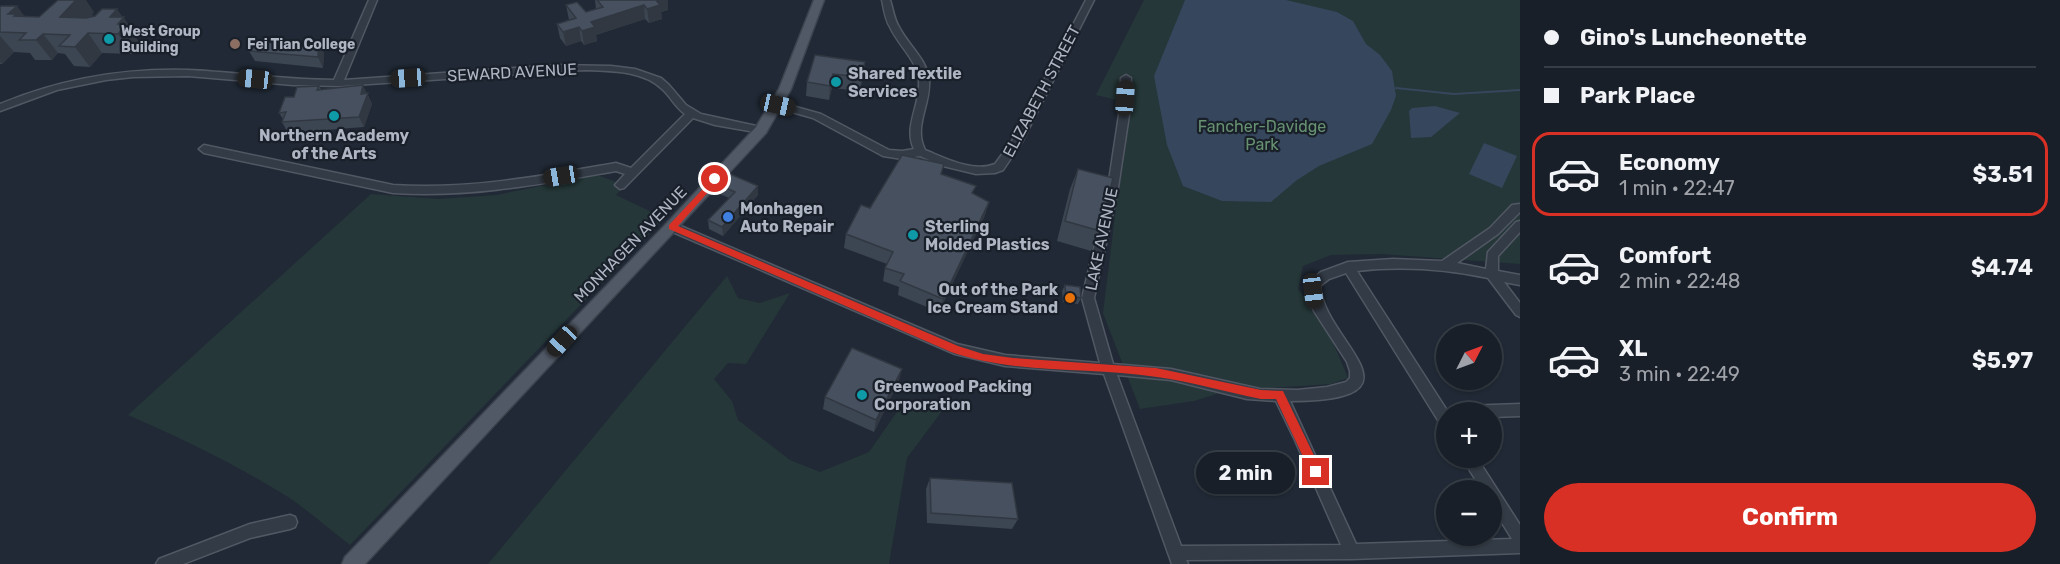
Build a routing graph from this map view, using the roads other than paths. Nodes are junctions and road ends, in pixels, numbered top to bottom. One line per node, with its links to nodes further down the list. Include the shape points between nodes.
1 (373, 0): 6 (street)
2 (819, 0): 7 (main road, MONHAGEN AVENUE)
3 (886, 0): 12 (street, via 893,26 922,72 924,84 916,120 916,145)
4 (1090, 0): 12 (street, ELIZABETH STREET, via 1007,159 984,171 947,163)
5 (1126, 78): 23 (street, LAKE AVENUE, via 1125,115 1112,191 1088,298)
6 (338, 83): 8 (street, SEWARD AVENUE, via 182,73 121,74 69,82); 9 (street, SEWARD AVENUE, via 535,69 608,68 651,78 666,87 676,103)
7 (778, 105): 10 (main road, MONHAGEN AVENUE); 12 (street, via 817,116 887,153)
8 (0, 108)
9 (691, 114): 10 (street); 13 (street)
10 (761, 130): 17 (main road, MONHAGEN AVENUE)
11 (204, 149): 13 (street, via 418,192 494,189 616,167)
12 (921, 152)
13 (632, 171): 14 (street)
14 (620, 185)
15 (1520, 208): 18 (street, via 1474,247)
16 (1520, 225): 20 (street, via 1492,255)
17 (672, 227): 23 (street, via 955,349 1013,363); 35 (main road, MONHAGEN AVENUE)
18 (1444, 266): 19 (street); 20 (street)
19 (1348, 267): 24 (street, via 1322,275 1313,291 1314,303 1357,369 1356,380 1349,388 1332,394); 25 (street)
20 (1492, 275): 21 (street); 22 (street)
21 (1520, 280)
22 (1520, 312)
23 (1108, 368): 24 (street, via 1175,375 1261,395); 33 (street, LAKE AVENUE)
24 (1279, 394): 32 (street)
25 (1436, 404)
26 (1520, 410): 27 (street)
27 (1502, 411)
28 (1502, 510): 30 (street)
29 (290, 522): 34 (street, via 250,531)
30 (1520, 538)
31 (1520, 546): 32 (street)
32 (1352, 552): 33 (street)
33 (1178, 559)
34 (164, 564)
35 (352, 564)

